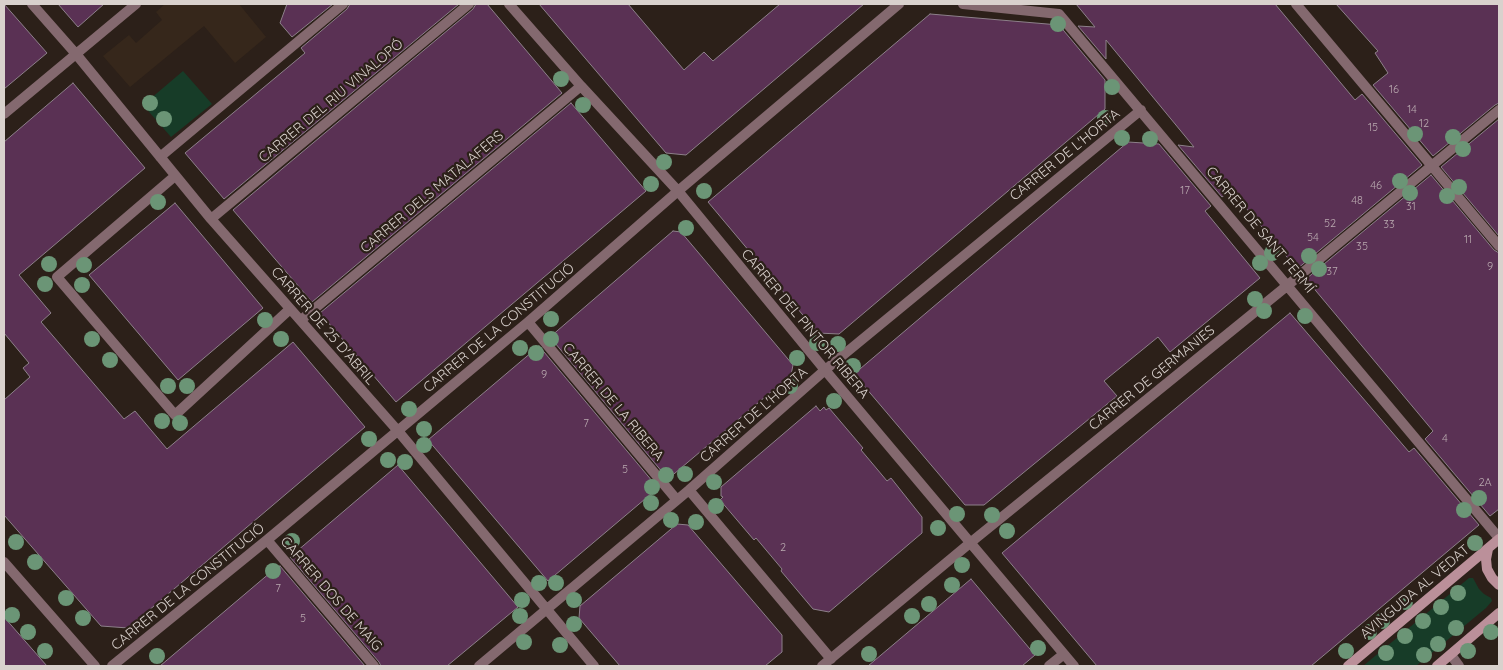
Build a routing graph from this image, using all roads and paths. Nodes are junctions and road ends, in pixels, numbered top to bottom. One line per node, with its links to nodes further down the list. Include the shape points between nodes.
1 (32, 4): 9 (street, CARRER DE 25 D'ABRIL)
2 (136, 4): 9 (street)
3 (344, 4): 14 (street)
4 (469, 4): 18 (street, CARRER DEL RIU VINALOPÓ)
5 (509, 4): 10 (street, CARRER DEL PINTOR RIBERA)
6 (899, 4): 17 (street, CARRER DE LA CONSTITUCIÓ)
7 (963, 4): 11 (street, CARRER DE SANT FERMÍ, via 1059,14)
8 (1296, 4): 15 (street)
9 (76, 54): 13 (street); 14 (street, CARRER DE 25 D'ABRIL)
10 (580, 86): 17 (street, CARRER DEL PINTOR RIBERA); 22 (street, CARRER DELS MATALAFERS)
11 (1141, 110): 20 (street, CARRER DE SANT FERMÍ); 24 (street, CARRER DE L'HORTA)
12 (1499, 110): 15 (street, CARRER DE GERMANIES)
13 (4, 114)
14 (160, 157): 16 (street, CARRER DE 25 D'ABRIL)
15 (1432, 166): 19 (street); 20 (street, CARRER DE GERMANIES)
16 (175, 176): 18 (street, CARRER DE 25 D'ABRIL); 21 (street, via 57,277 175,415)
17 (678, 191): 23 (street, CARRER DE LA CONSTITUCIÓ); 24 (street, CARRER DEL PINTOR RIBERA)
18 (211, 219): 21 (street, CARRER DE 25 D'ABRIL)
19 (1499, 246)
20 (1288, 285): 28 (street, CARRER DE SANT FERMÍ); 30 (street, CARRER DE GERMANIES)
21 (290, 309): 22 (street, CARRER DE 25 D'ABRIL)
22 (301, 320): 25 (street, CARRER DE 25 D'ABRIL)
23 (528, 322): 25 (street, CARRER DE LA CONSTITUCIÓ); 27 (street, CARRER DE LA RIBERA)
24 (826, 370): 26 (street, CARRER DE L'HORTA); 30 (street, CARRER DEL PINTOR RIBERA)
25 (398, 432): 29 (street, CARRER DE LA CONSTITUCIÓ); 34 (street, CARRER DE 25 D'ABRIL)
26 (689, 490): 27 (street, CARRER DE L'HORTA); 38 (street)
27 (676, 500): 34 (street, CARRER DE L'HORTA)
28 (1499, 538): 31 (street, AVINGUDA AL VEDAT)
29 (266, 540): 40 (street, CARRER DE LA CONSTITUCIÓ); 41 (street, CARRER DOS DE MAIG)
30 (970, 543): 36 (street, CARRER DEL PINTOR RIBERA); 38 (street, CARRER DE GERMANIES)
31 (1488, 549): 33 (street, via 1487,570); 47 (street, AVINGUDA AL VEDAT)
32 (4, 562): 39 (street)
33 (1499, 585)
34 (546, 610): 42 (street, CARRER DE L'HORTA); 43 (street, CARRER DE 25 D'ABRIL)
35 (1499, 613): 37 (street)
36 (1064, 654): 45 (street); 46 (street, CARRER DEL PINTOR RIBERA)
37 (1451, 655): 48 (street); 49 (street)
38 (831, 659): 44 (street, CARRER DE GERMANIES)
39 (95, 666)
40 (112, 666)
41 (374, 666)
42 (480, 666)
43 (594, 666)
44 (822, 666)
45 (1049, 666)
46 (1074, 666)
47 (1348, 666)
48 (1437, 666)
49 (1459, 666)

